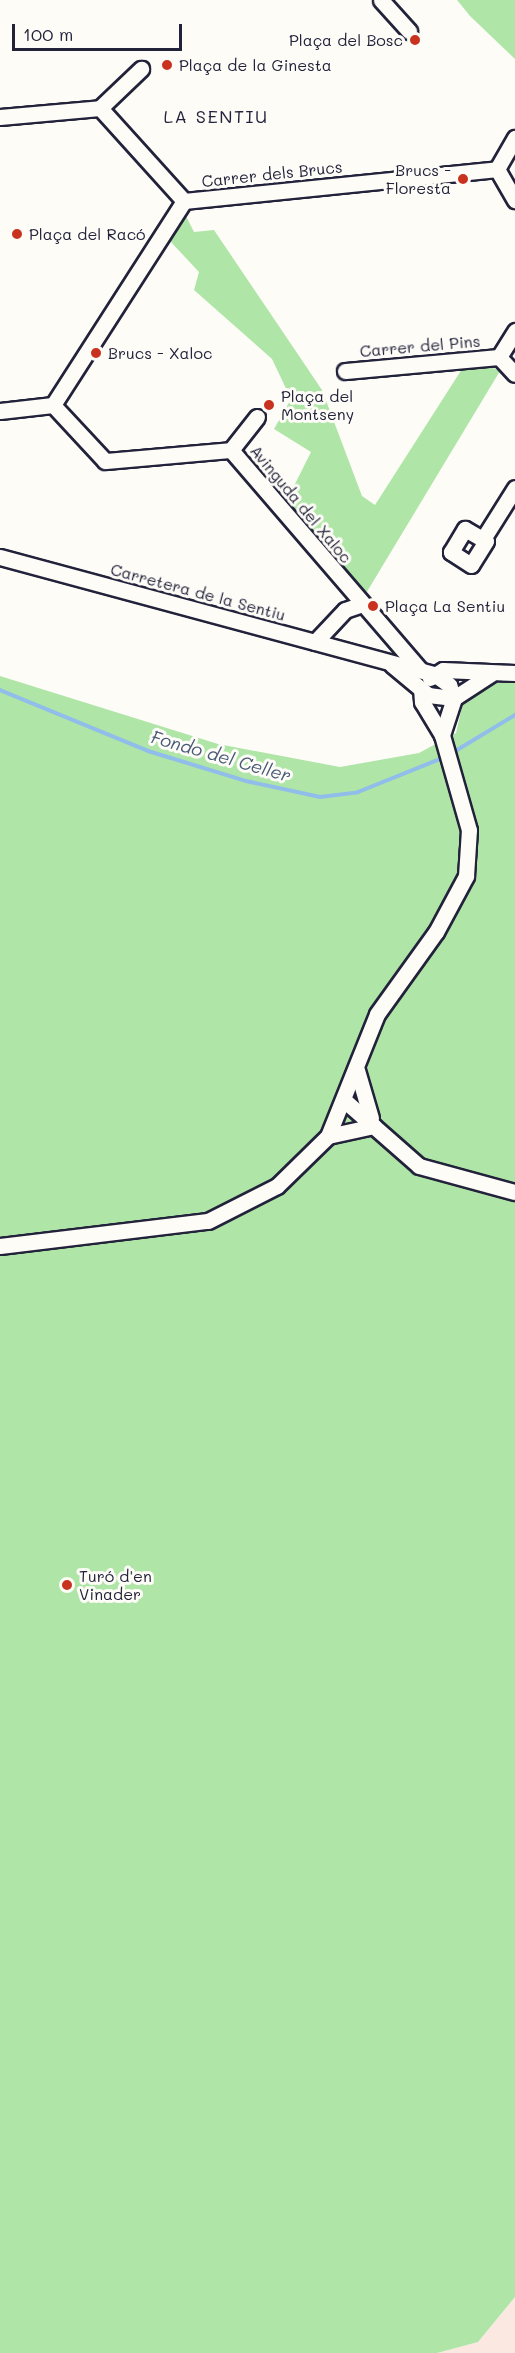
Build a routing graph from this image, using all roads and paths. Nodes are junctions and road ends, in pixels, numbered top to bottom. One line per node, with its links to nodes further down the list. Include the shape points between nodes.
1 (381, 0): 2 (street)
2 (410, 31)
3 (141, 69): 4 (street)
4 (100, 108): 5 (street); 9 (street)
5 (0, 117)
6 (515, 138): 7 (street)
7 (497, 169): 8 (street); 9 (street, Carrer dels Brucs)
8 (515, 200)
9 (184, 201): 14 (street, Carrer dels Brucs)
10 (515, 332): 11 (street)
11 (499, 357): 12 (street, Carrer del Pins); 13 (street)
12 (345, 371)
13 (515, 374)
14 (53, 405): 15 (street); 17 (street, Avinguda del Xaloc, via 105,461)
15 (0, 411)
16 (257, 417): 17 (street)
17 (231, 450): 21 (street, Avinguda del Xaloc)
18 (515, 488): 19 (street)
19 (483, 539)
20 (0, 557): 24 (street, Carretera de la Sentiu)
21 (345, 584): 22 (street, Avinguda del Xaloc); 23 (street)
22 (362, 604): 23 (street); 26 (street, Avinguda del Xaloc, via 406,653)
23 (345, 610): 24 (street)
24 (315, 642): 25 (street, Carretera de la Sentiu)
25 (387, 662): 26 (street); 29 (street)
26 (431, 672): 27 (street); 29 (street); 30 (street, via 449,686)
27 (497, 672): 28 (street); 30 (street, via 473,680)
28 (515, 673)
29 (421, 689): 30 (street, via 437,698); 31 (street, via 422,702)
30 (454, 698): 31 (street)
31 (444, 740): 32 (street, via 471,845 466,876 436,932 387,995)
32 (357, 1070): 33 (street); 34 (street)
33 (342, 1107): 34 (street); 35 (street)
34 (374, 1126): 35 (street); 36 (street, via 418,1166)
35 (328, 1136): 37 (street, via 277,1186 208,1221)
36 (515, 1192)
37 (0, 1246)

